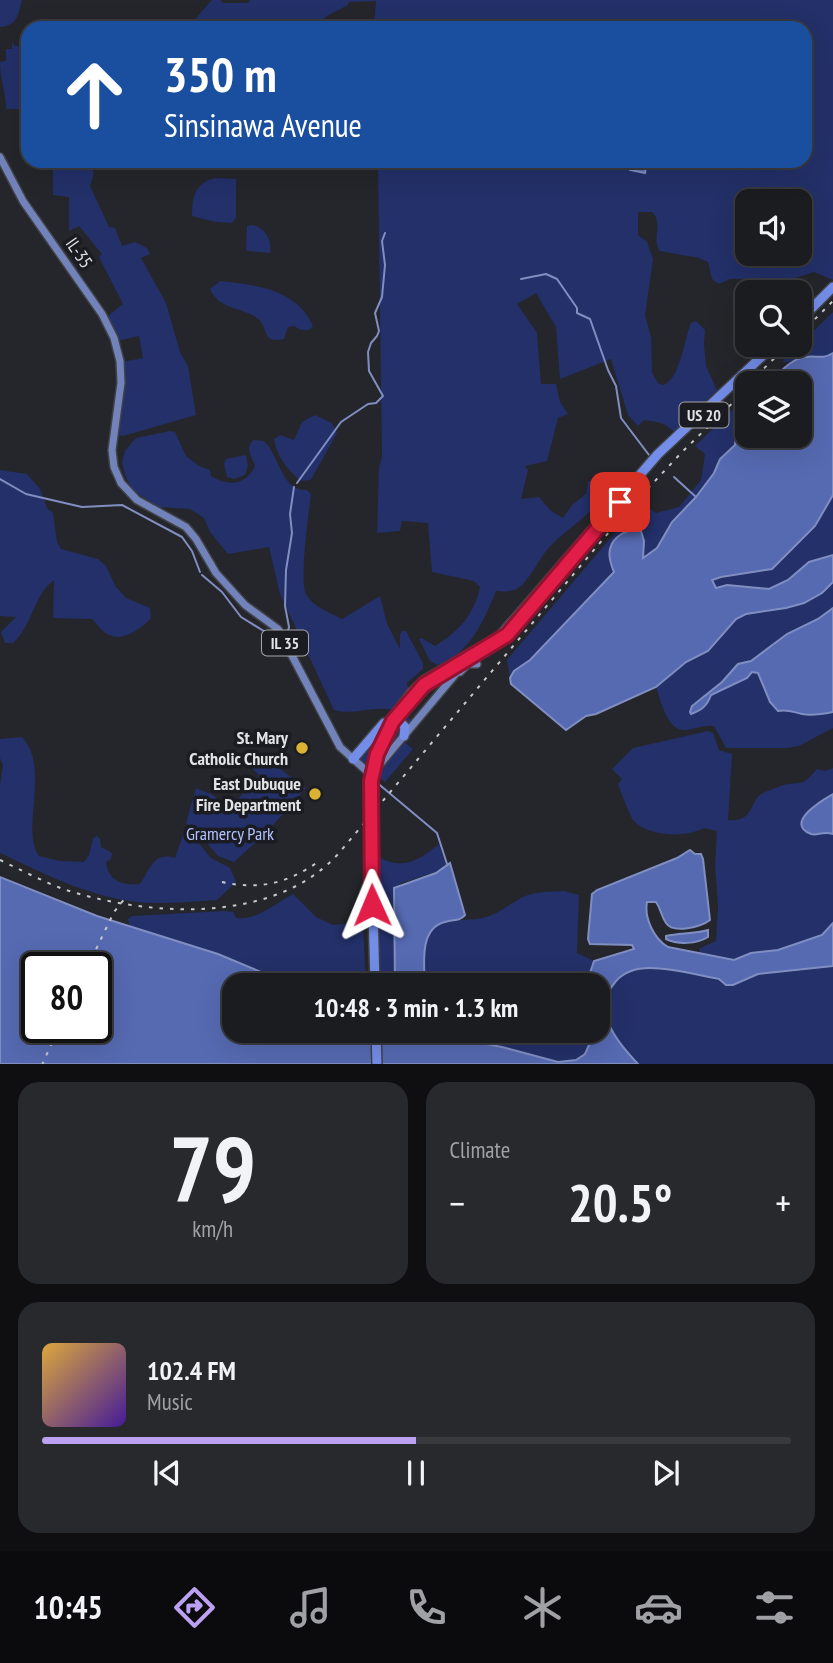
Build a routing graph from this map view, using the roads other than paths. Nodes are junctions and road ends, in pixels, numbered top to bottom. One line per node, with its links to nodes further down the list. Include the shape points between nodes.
1 (0, 157): 12 (main road, IL-35 / IL 35, via 30,211 107,322 121,372 112,450 121,483 139,502 186,527 221,580 278,629 340,747)
2 (833, 290): 3 (highway)
3 (812, 310)
4 (763, 357): 5 (highway, US 20, via 658,454 504,633)
5 (461, 661): 7 (main road, IL 35); 8 (highway, US 20, via 425,680); 10 (highway, US 20, via 419,690)
6 (477, 664): 7 (main road, via 467,664)
7 (452, 679): 9 (main road, IL 35)
8 (404, 701): 11 (highway, US 20, via 389,722); 12 (highway)
9 (406, 730): 10 (highway, via 395,722); 12 (main road, IL 35, via 371,775)
10 (384, 738): 11 (highway, US 20)
11 (376, 755): 12 (highway, via 376,744 370,744); 13 (highway, US 20, bridge, via 370,797)
12 (354, 760)
13 (374, 973)
14 (376, 1043): 15 (highway)
15 (377, 1064)

